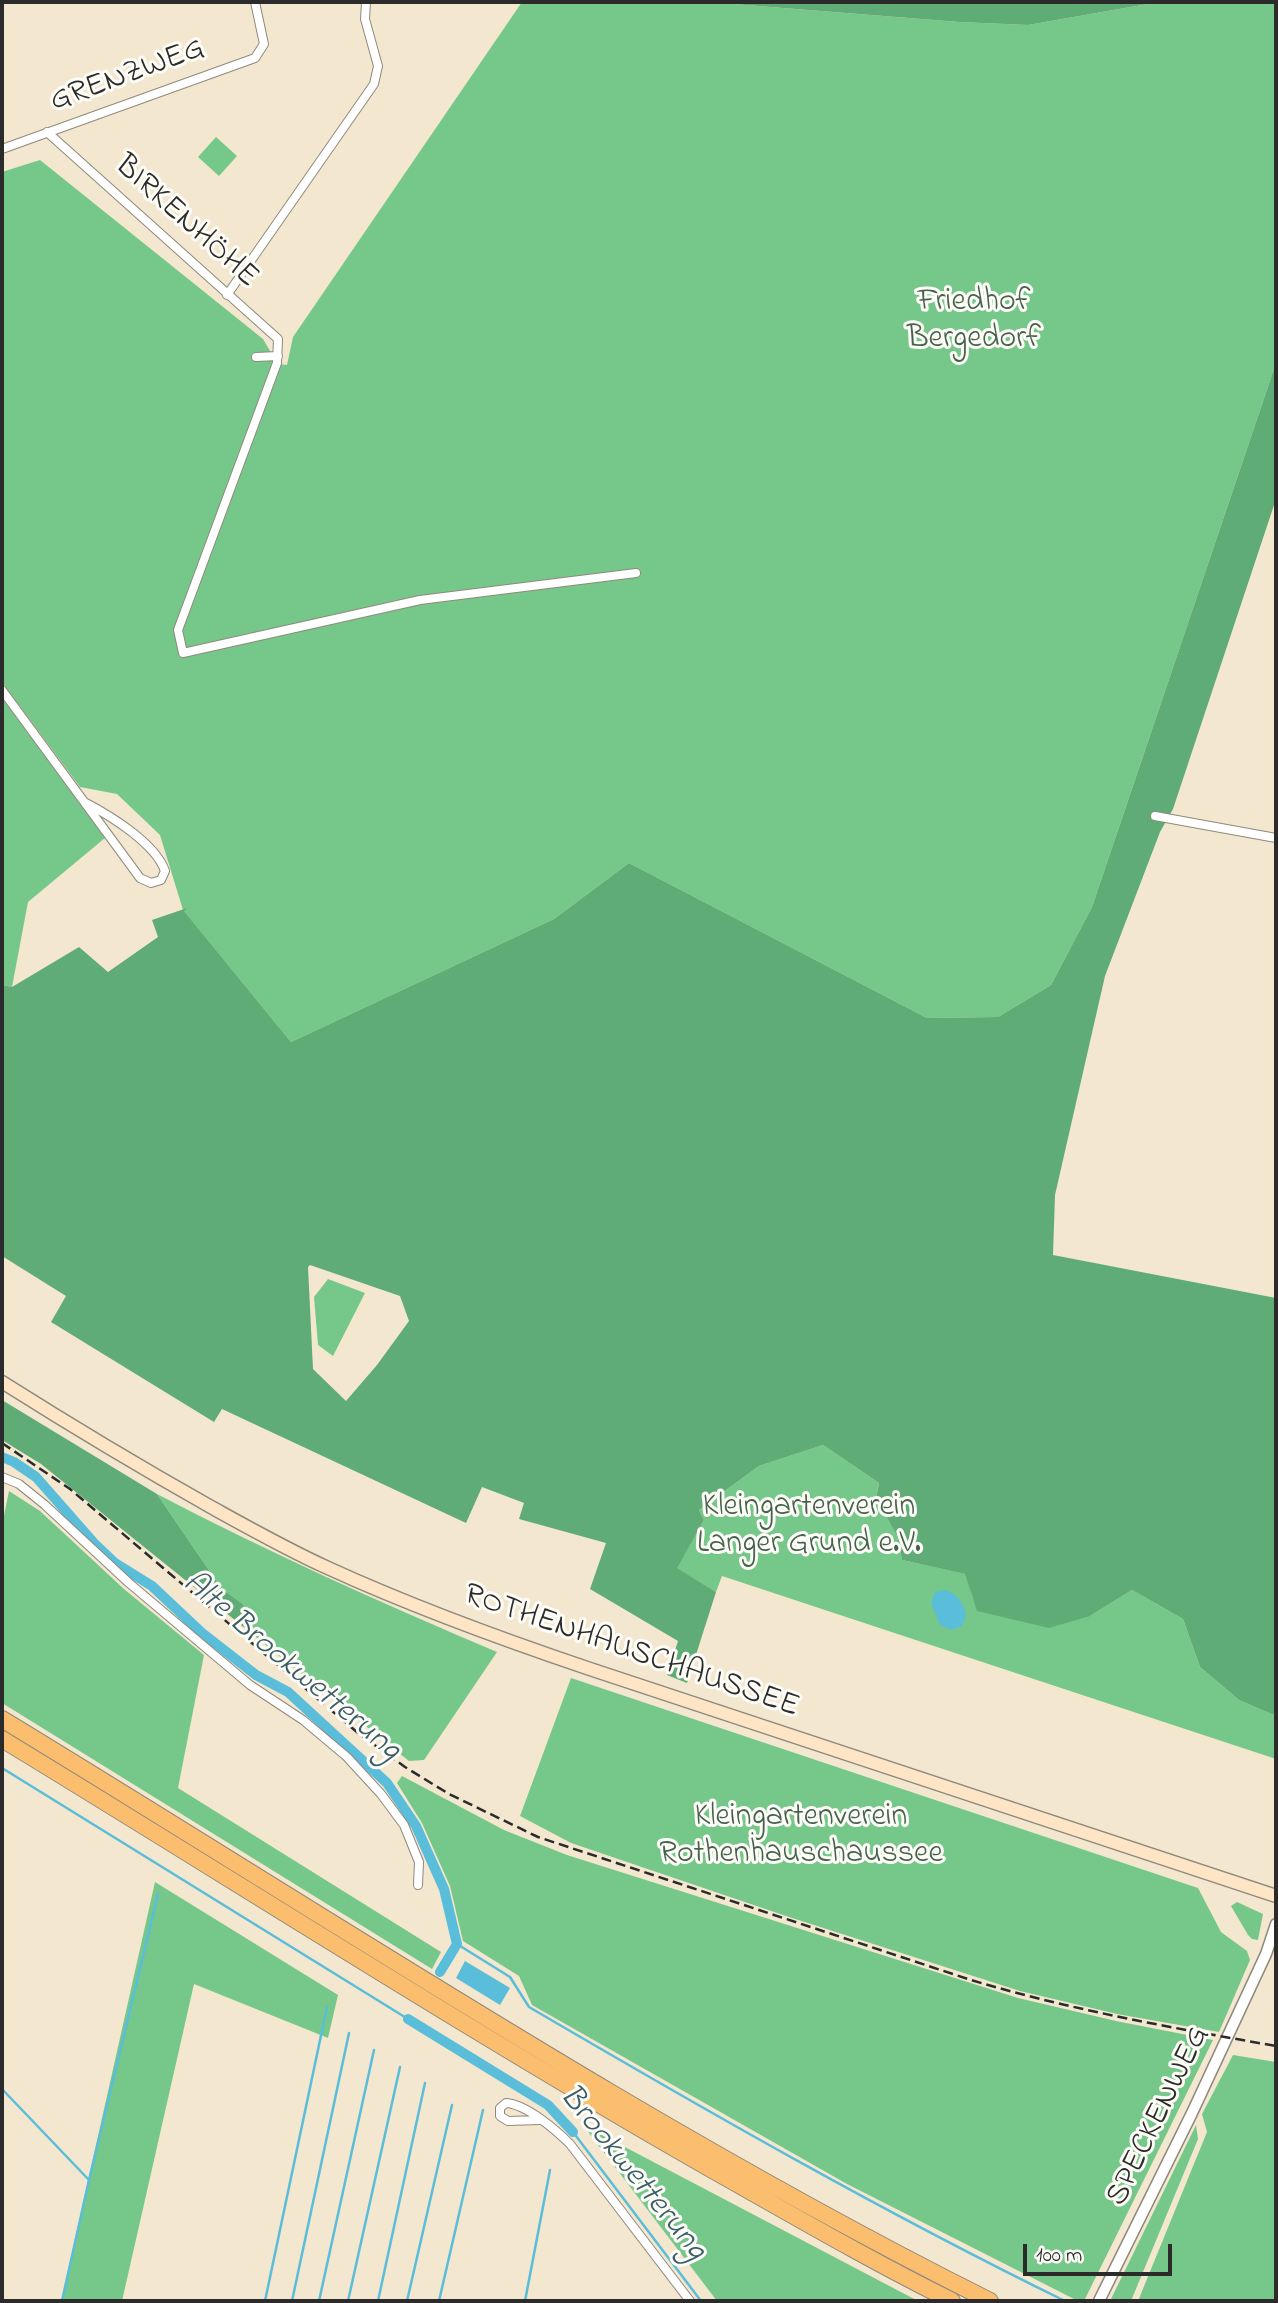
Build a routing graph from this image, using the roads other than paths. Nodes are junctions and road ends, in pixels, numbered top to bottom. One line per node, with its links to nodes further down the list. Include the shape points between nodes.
1 (255, 2): 3 (street, GRENZWEG, via 264,44 255,58)
2 (366, 2): 5 (street, via 365,19 378,66 374,84)
3 (47, 132): 4 (street, GRENZWEG); 5 (street, BIRKENHÖHE)
4 (2, 149)
5 (227, 295): 6 (street, BIRKENHÖHE, via 278,339)
6 (278, 356): 7 (street); 8 (street, via 178,630 183,653 420,600)
7 (256, 357)
8 (636, 573)
9 (2, 690): 10 (street)
10 (86, 803): 10 (street, via 140,878 151,883 161,880 165,871 156,855 111,816)
11 (1155, 816): 12 (street)
12 (1276, 838)
13 (2, 1382): 18 (main road, ROTHENHAUSCHAUSSEE, via 258,1533 423,1608 578,1665)
14 (2, 1477): 17 (street, via 45,1505 250,1685 303,1720 347,1758 404,1825 419,1863)
15 (2, 1719): 25 (highway, via 618,2098)
16 (2, 1739): 24 (highway, via 609,2111)
17 (418, 1885)
18 (1276, 1896)
19 (1276, 1924): 21 (street, SPECKENWEG)
20 (1276, 1942): 21 (street, SPECKENWEG)
21 (1266, 1954): 26 (street, SPECKENWEG)
22 (540, 2120): 23 (street, via 570,2144)
23 (690, 2301)
24 (952, 2301)
25 (990, 2301)
26 (1099, 2301)

